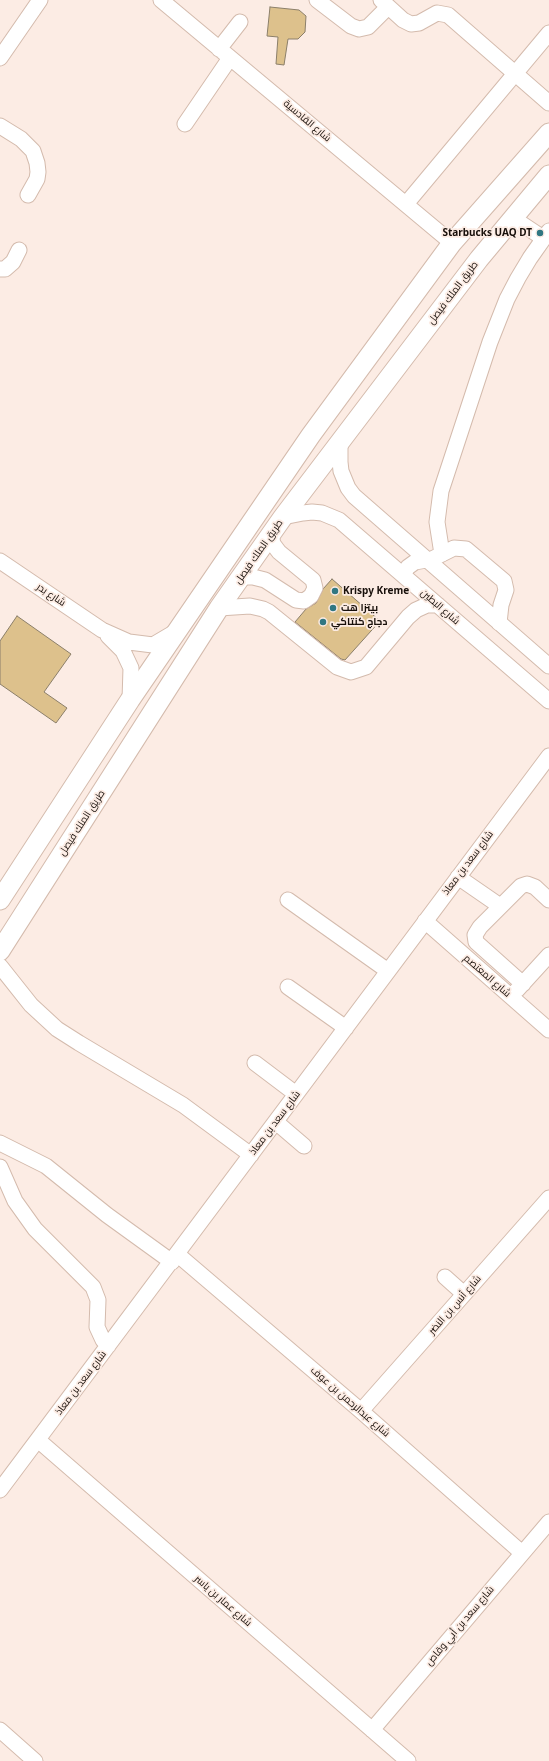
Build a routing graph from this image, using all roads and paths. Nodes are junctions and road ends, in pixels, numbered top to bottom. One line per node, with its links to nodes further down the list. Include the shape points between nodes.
1 (40, 0): 8 (street)
2 (317, 0): 4 (street, via 351,26 359,29 368,27)
3 (166, 1): 7 (street, شارع القادسية)
4 (384, 3): 9 (street, via 410,24 419,23 437,14 448,15)
5 (240, 22): 7 (street)
6 (549, 33): 9 (street)
7 (225, 53): 11 (street); 16 (street, شارع القادسية)
8 (0, 58)
9 (515, 73): 10 (street); 16 (street)
10 (549, 103)
11 (185, 124)
12 (0, 126): 15 (street, via 22,139 33,151 38,172)
13 (549, 133): 19 (main road)
14 (549, 175): 17 (main road, طريق الملك فيصل)
15 (28, 195)
16 (406, 204): 19 (street, شارع القادسية)
17 (513, 218): 18 (street); 22 (main road, طريق الملك فيصل)
18 (546, 234): 25 (street, via 518,278 498,320 441,491 437,522)
19 (452, 243): 34 (main road, via 311,435)
20 (20, 250): 21 (street, via 14,262 5,269)
21 (0, 269)
22 (340, 441): 23 (main road, طريق الملك فيصل); 26 (street, via 340,462 348,488 360,502)
23 (283, 517): 24 (main road, طريق الملك فيصل); 28 (street, شارع البطين, via 312,512 330,516 347,526)
24 (270, 535): 29 (main road, طريق الملك فيصل); 29 (street, via 279,552 313,580 311,596 304,600 296,600 265,580 253,576)
25 (442, 554): 26 (street); 32 (street, via 454,548 466,549 503,579 506,587)
26 (427, 560): 28 (street, via 411,564); 32 (street)
27 (0, 561): 33 (street, شارع بدر)
28 (403, 574): 30 (street, شارع البطين)
29 (242, 577): 31 (main road, طريق الملك فيصل)
30 (438, 605): 31 (street, via 426,605 416,610 366,667 351,672 337,667 263,609 250,606); 38 (street, شارع البطين)
31 (220, 608): 46 (main road, طريق الملك فيصل)
32 (499, 623): 35 (street)
33 (102, 630): 34 (street, شارع بدر, via 129,642 153,645); 37 (street, شارع بدر, via 123,651 131,668)
34 (177, 630): 37 (main road)
35 (543, 655): 36 (street)
36 (549, 666)
37 (130, 700): 41 (main road)
38 (549, 701)
39 (549, 756): 40 (street, شارع سعد بن معاذ)
40 (458, 877): 44 (street); 45 (street, شارع سعد بن معاذ)
41 (0, 900)
42 (288, 900): 49 (street)
43 (549, 900): 44 (street, via 535,887 527,884 521,886)
44 (500, 906): 50 (street, via 480,927 475,935 476,942)
45 (425, 921): 49 (street, شارع سعد بن معاذ); 52 (street, شارع المعتصم)
46 (0, 951)
47 (549, 955): 50 (street)
48 (0, 966): 60 (street, via 31,1005 57,1029 183,1105)
49 (388, 971): 53 (street, شارع سعد بن معاذ)
50 (523, 984): 52 (street)
51 (288, 987): 53 (street)
52 (511, 996): 54 (street, شارع المعتصم)
53 (346, 1028): 56 (street, شارع سعد بن معاذ)
54 (549, 1030)
55 (255, 1063): 56 (street)
56 (296, 1094): 57 (street, شارع سعد بن معاذ)
57 (276, 1122): 59 (street); 60 (street, شارع سعد بن معاذ)
58 (0, 1143): 63 (street, شارع عبدالرحمن بن عوف, via 46,1166 107,1215)
59 (304, 1146)
60 (251, 1155): 63 (street, شارع سعد بن معاذ)
61 (0, 1167): 66 (street, via 15,1201 35,1229 93,1287 98,1300 97,1327)
62 (549, 1198): 65 (street, شارع أنس بن النضر)
63 (174, 1258): 66 (street, شارع سعد بن معاذ); 67 (street, شارع عبدالرحمن بن عوف)
64 (445, 1277): 65 (street)
65 (464, 1294): 67 (street, شارع أنس بن النضر)
66 (108, 1346): 68 (street, شارع سعد بن معاذ)
67 (361, 1411): 71 (street, شارع عبدالرحمن بن عوف)
68 (38, 1440): 69 (street, شارع سعد بن معاذ); 73 (street, شارع عمار بن ياسر)
69 (0, 1490)
70 (549, 1522): 71 (street, شارع سعد بن أبي وقاص)
71 (522, 1553): 73 (street, شارع سعد بن أبي وقاص)
72 (0, 1730): 74 (street)
73 (372, 1730): 75 (street, شارع عمار بن ياسر)
74 (35, 1761)
75 (408, 1761)

